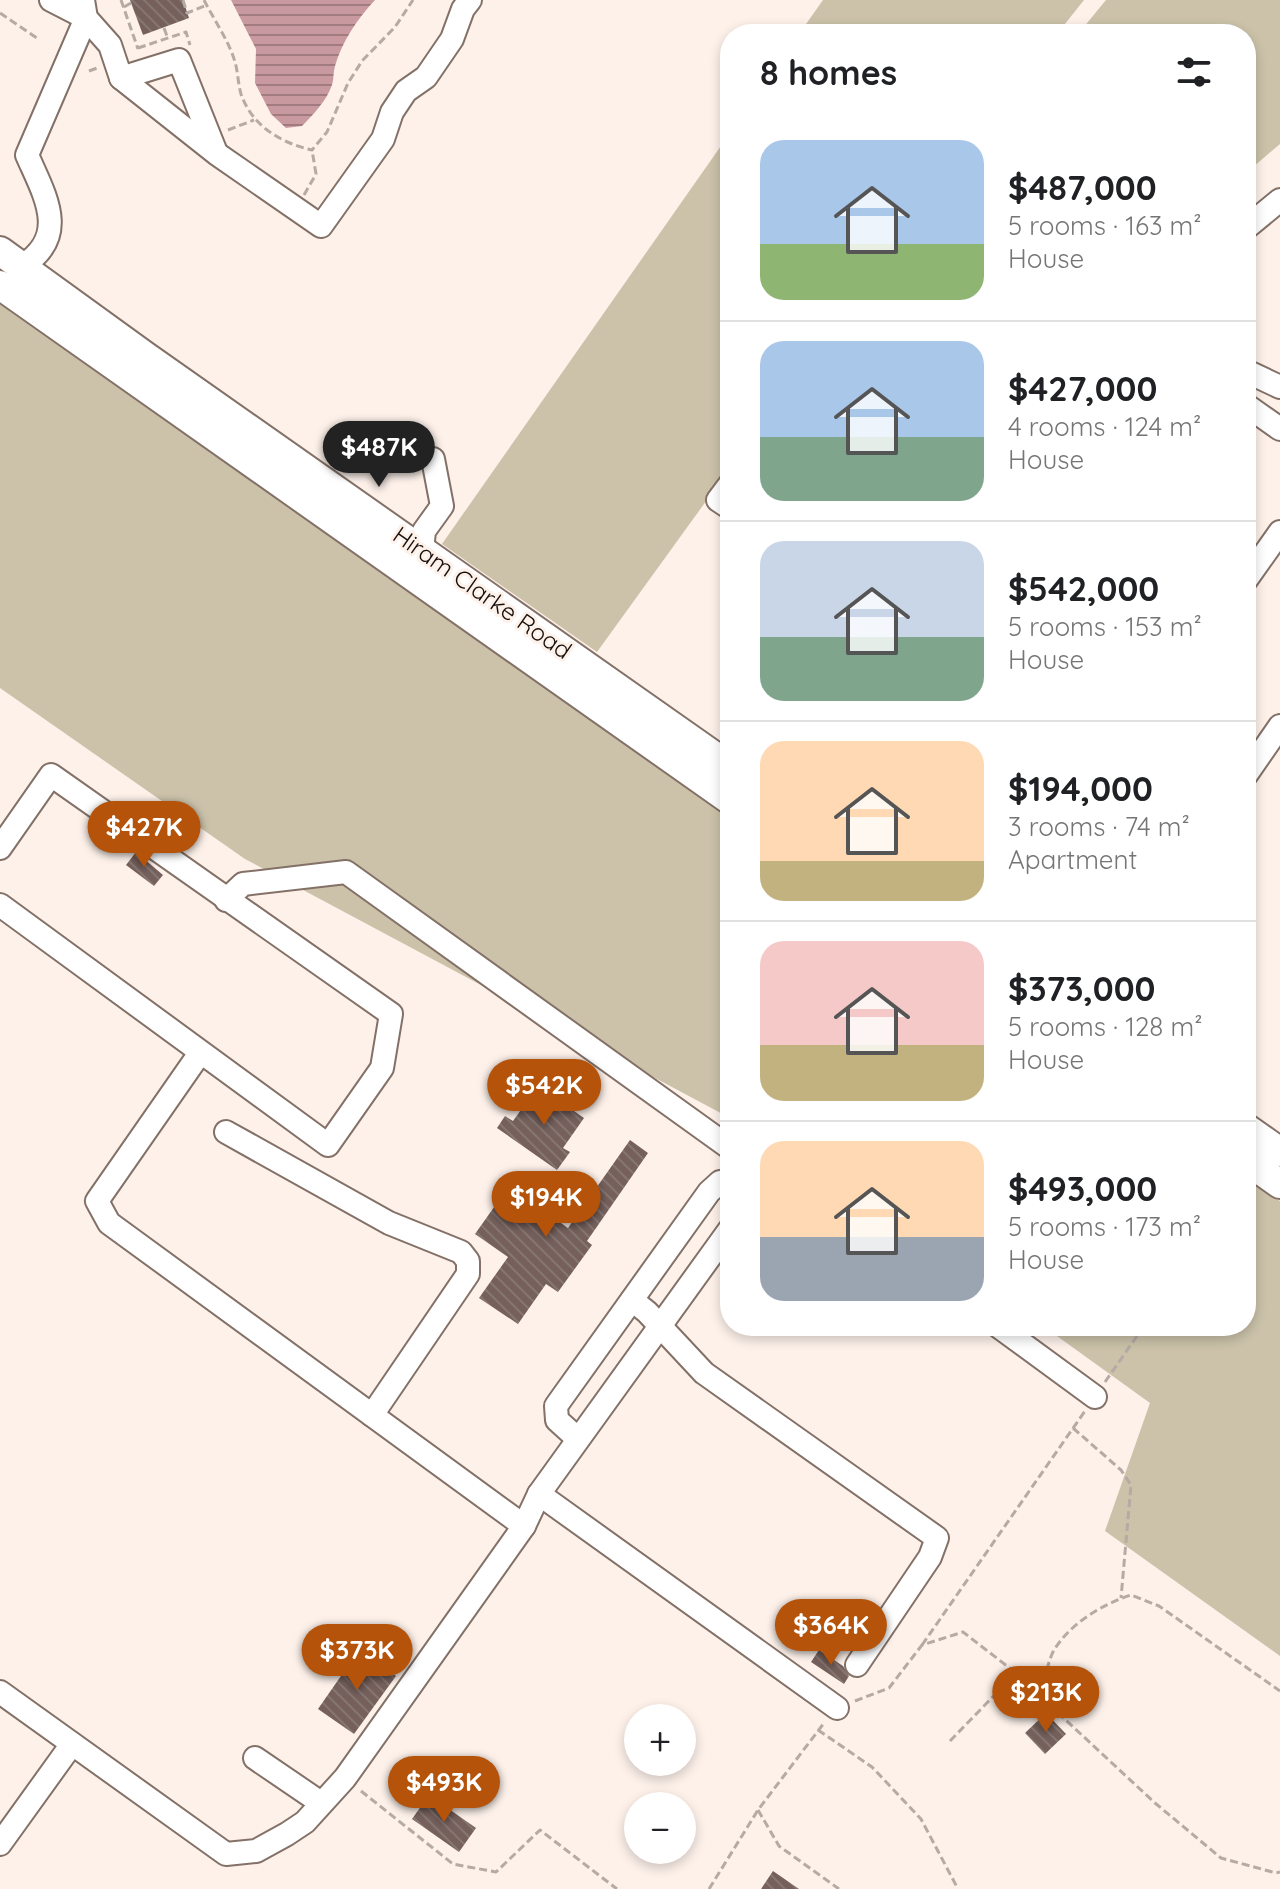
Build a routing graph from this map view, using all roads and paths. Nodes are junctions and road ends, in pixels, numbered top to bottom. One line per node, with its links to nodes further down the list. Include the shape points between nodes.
1 (51, 0): 10 (lane)
2 (121, 0): 9 (path)
3 (183, 0): 8 (path, via 187,13)
4 (204, 0): 8 (path)
5 (413, 0): 21 (path, via 362,61 327,132)
6 (470, 0): 25 (lane, via 452,39 426,77 406,91 383,139 321,226)
7 (131, 3): 9 (path)
8 (207, 5): 19 (path, via 235,61 241,93)
9 (124, 7): 13 (path)
10 (84, 9): 18 (lane, via 110,45); 27 (lane, via 27,155 52,224 37,257)
11 (0, 13): 15 (path)
12 (137, 20): 13 (path)
13 (129, 23): 17 (path)
14 (164, 28): 16 (path)
15 (37, 38)
16 (168, 41)
17 (139, 52)
18 (121, 78): 20 (lane); 20 (lane, via 179,60)
19 (254, 120): 20 (path); 21 (path, via 275,136)
20 (213, 146): 25 (lane)
21 (312, 150): 22 (path, via 316,174)
22 (309, 188): 23 (path); 25 (path)
23 (316, 193)
24 (1280, 200): 26 (lane)
25 (295, 208)
26 (1256, 220)
27 (11, 258): 28 (main road); 32 (main road, Hiram Clarke Road)
28 (3, 287): 32 (main road, Hiram Clarke Road)
29 (1256, 376): 30 (lane)
30 (1280, 387)
31 (1256, 412): 33 (lane)
32 (217, 423): 36 (main road, Hiram Clarke Road)
33 (1280, 429)
34 (433, 459): 36 (lane, via 442,506 424,531)
35 (1280, 532): 37 (lane)
36 (415, 561): 38 (main road, Hiram Clarke Road)
37 (1256, 566)
38 (591, 685): 40 (main road, Hiram Clarke Road); 42 (main road, Hiram Clarke Road)
39 (1280, 726): 41 (lane)
40 (720, 761)
41 (1256, 761)
42 (720, 792)
43 (0, 848): 44 (lane, via 51,775)
44 (226, 900): 46 (lane, via 391,1014 382,1068 328,1145); 49 (lane, via 243,884 346,872)
45 (0, 905): 46 (lane)
46 (200, 1053): 60 (lane, via 97,1201 109,1223)
47 (226, 1132): 60 (lane, via 389,1223 461,1252 468,1261 468,1274)
48 (1256, 1135): 50 (main road)
49 (720, 1141)
50 (1280, 1152)
51 (1256, 1167): 53 (main road)
52 (720, 1183): 55 (lane)
53 (1280, 1184)
54 (720, 1243): 56 (lane)
55 (632, 1300): 56 (lane); 62 (lane, via 556,1406 557,1420)
56 (659, 1327): 62 (lane); 67 (lane, via 704,1373 937,1538 930,1557)
57 (1012, 1336): 59 (lane)
58 (1137, 1336): 59 (path)
59 (1095, 1397): 61 (path)
60 (372, 1415): 64 (lane)
61 (1073, 1428): 65 (path, via 1131,1485); 66 (path)
62 (578, 1439): 63 (lane)
63 (539, 1494): 64 (lane); 72 (lane)
64 (524, 1526): 77 (lane)
65 (1121, 1598): 69 (path, via 1075,1626 1054,1651); 70 (path, via 1131,1595 1159,1606)
66 (922, 1645): 68 (path, via 963,1632); 72 (path, via 889,1688)
67 (857, 1665)
68 (1016, 1673): 69 (path); 74 (path)
69 (1043, 1681): 82 (path, via 1056,1711 1221,1858)
70 (1280, 1691)
71 (0, 1692): 75 (lane)
72 (837, 1708): 73 (path)
73 (818, 1730): 79 (path); 86 (path, via 872,1767 921,1819)
74 (950, 1741)
75 (72, 1744): 78 (lane, via 226,1854 256,1851 305,1822); 80 (lane)
76 (255, 1758): 78 (lane)
77 (345, 1778): 78 (lane); 83 (path, via 453,1864 496,1872 540,1830)
78 (321, 1803)
79 (758, 1810): 84 (path); 85 (path, via 779,1846)
80 (9, 1812): 81 (lane)
81 (0, 1844)
82 (1280, 1872)
83 (617, 1889)
84 (709, 1889)
85 (839, 1889)
86 (958, 1889)

